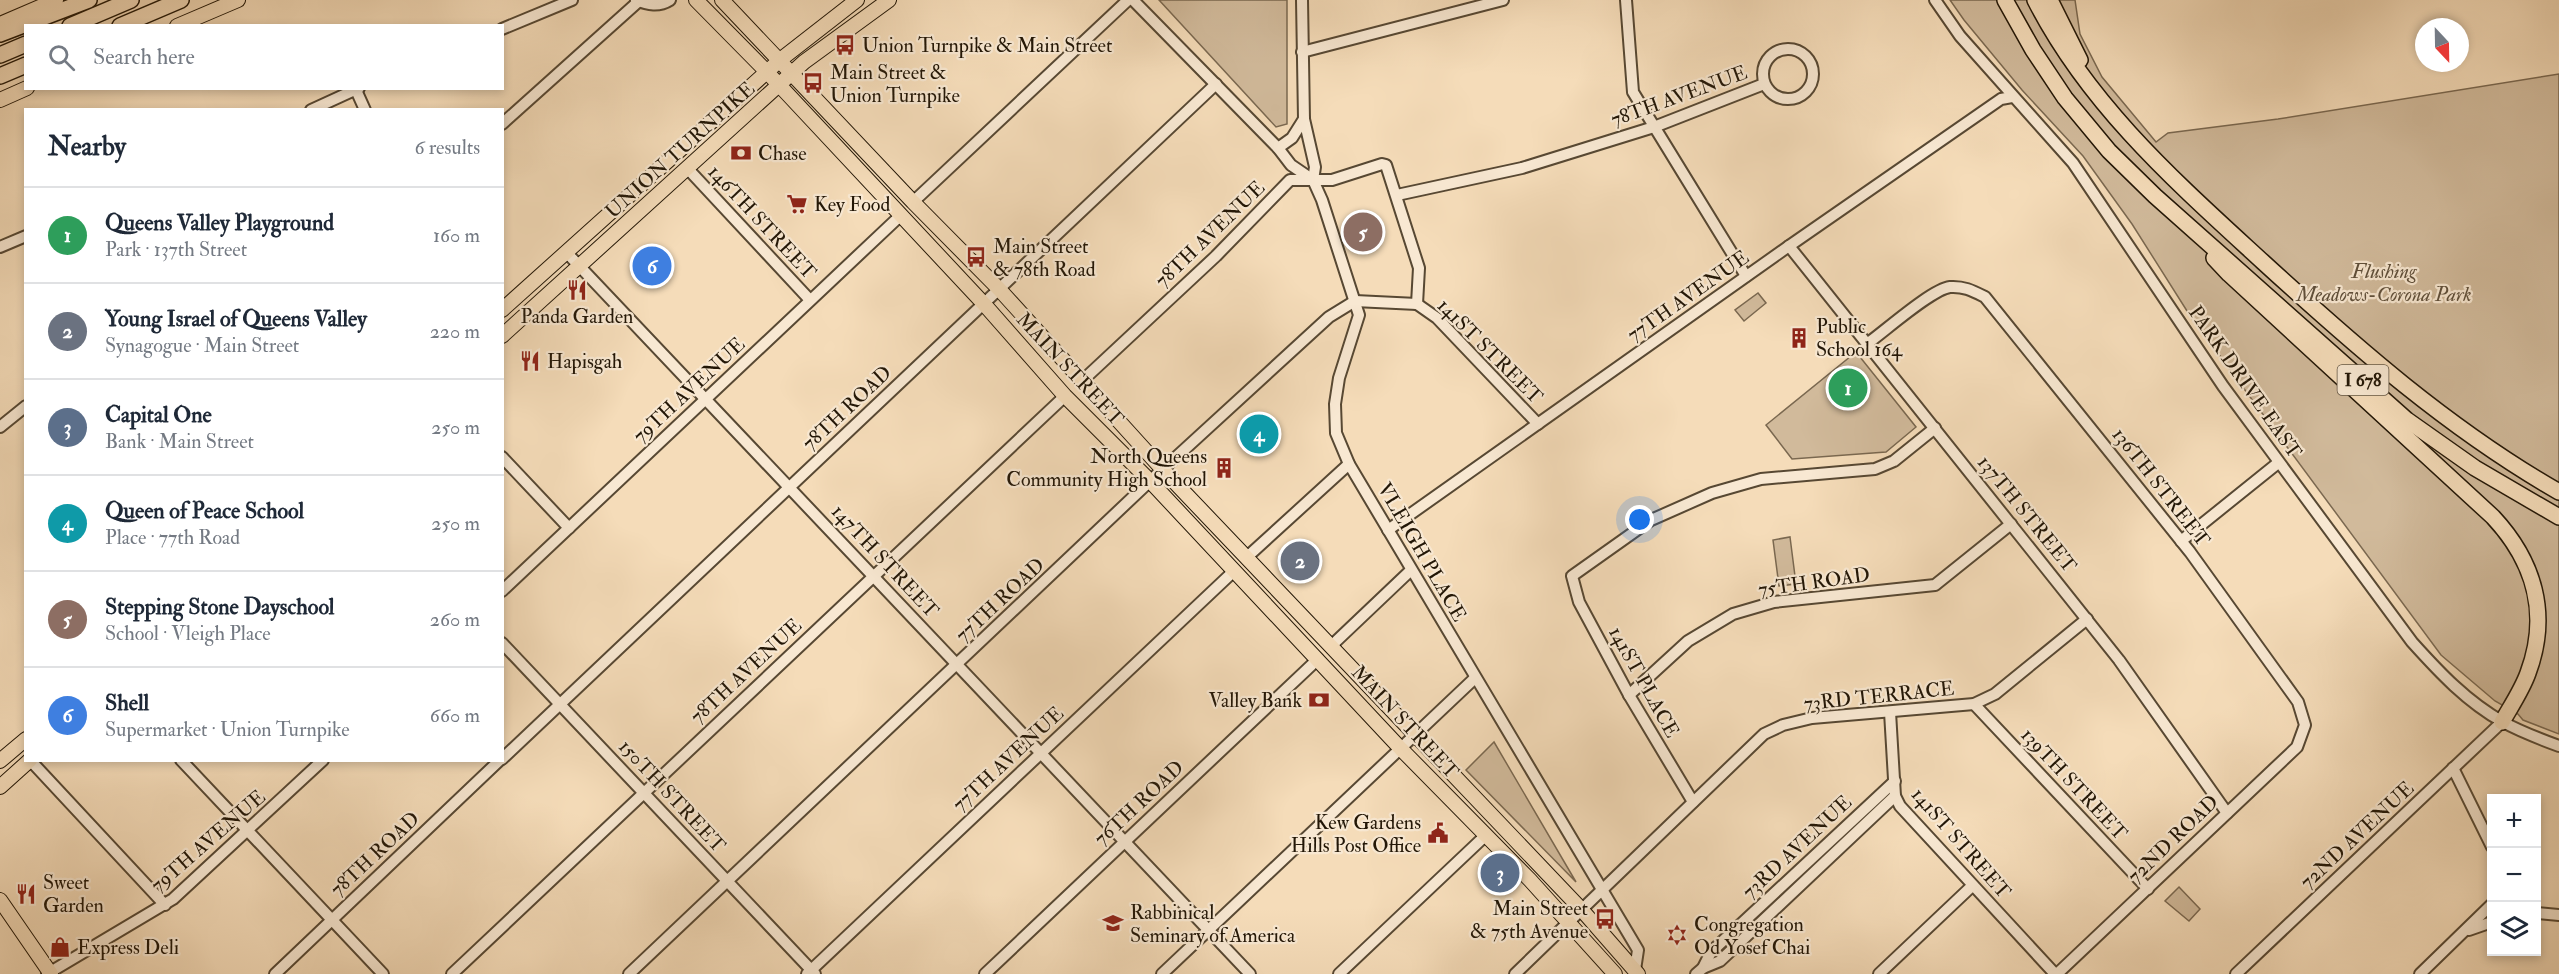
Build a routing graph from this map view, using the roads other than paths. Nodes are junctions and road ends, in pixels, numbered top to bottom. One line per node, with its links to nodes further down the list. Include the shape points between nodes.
1 (56, 0): 22 (main road)
2 (89, 0): 23 (highway)
3 (131, 0): 24 (highway)
4 (181, 0): 25 (highway)
5 (238, 0): 26 (main road)
6 (572, 0): 28 (street)
7 (670, 0): 21 (street, via 657,5)
8 (696, 0): 35 (main road, MAIN STREET)
9 (722, 0): 33 (main road, MAIN STREET)
10 (857, 0): 33 (main road, UNION TURNPIKE)
11 (889, 0): 36 (main road, UNION TURNPIKE)
12 (1128, 0): 57 (street)
13 (1133, 0): 38 (street)
14 (1302, 0): 31 (street, VLEIGH PLACE)
15 (1503, 0): 31 (street)
16 (1626, 0): 51 (street, via 1633,92)
17 (1935, 0): 45 (street, PARK DRIVE EAST)
18 (2005, 0): 59 (highway, I 678, via 2033,50 2079,116 2109,151)
19 (2035, 0): 44 (highway, I 678)
20 (2050, 0): 44 (highway)
21 (638, 1): 50 (street)
22 (0, 24)
23 (26, 24)
24 (75, 24)
25 (125, 24)
26 (182, 24)
27 (24, 25): 29 (highway)
28 (504, 28)
29 (0, 34)
30 (24, 45): 32 (highway)
31 (1302, 52): 49 (street, VLEIGH PLACE)
32 (0, 55)
33 (780, 60): 35 (main road, UNION TURNPIKE); 36 (main road, MAIN STREET)
34 (24, 66): 37 (highway)
35 (767, 72): 40 (main road, MAIN STREET); 63 (main road, UNION TURNPIKE)
36 (792, 74): 40 (main road, UNION TURNPIKE); 57 (main road, MAIN STREET)
37 (0, 76)
38 (1216, 84): 52 (street); 66 (street, 78TH ROAD)
39 (1764, 84): 39 (street, 78TH AVENUE, via 1779,98 1799,97 1812,82 1810,63 1792,49 1776,52 1764,65); 51 (street, 78TH AVENUE)
40 (779, 86): 54 (main road, UNION TURNPIKE); 58 (main road, MAIN STREET)
41 (24, 89): 46 (main road)
42 (356, 90): 47 (street)
43 (358, 90): 48 (street)
44 (2097, 95): 87 (highway, I 678, via 2174,180 2378,365 2450,422)
45 (2012, 97): 61 (street, 77TH AVENUE, via 2001,99); 82 (street, PARK DRIVE EAST, via 2073,163)
46 (0, 100)
47 (315, 108)
48 (364, 108)
49 (1304, 119): 52 (street, via 1292,138); 55 (street, VLEIGH PLACE, via 1315,166)
50 (504, 122)
51 (1654, 127): 56 (street, 78TH AVENUE, via 1522,168); 65 (street)
52 (1278, 148): 55 (street, via 1291,165)
53 (1386, 165): 55 (street, 78TH AVENUE, via 1332,180); 56 (street, 141ST STREET)
54 (688, 169): 64 (main road, UNION TURNPIKE); 67 (street, 146TH STREET)
55 (1313, 180): 68 (street, VLEIGH PLACE); 74 (street, 78TH AVENUE, via 1290,180)
56 (1397, 195): 70 (street, 141ST STREET, via 1419,268)
57 (913, 202): 66 (main road, MAIN STREET)
58 (900, 216): 67 (street, 79TH AVENUE); 69 (main road, MAIN STREET)
59 (2183, 222): 88 (highway, I 678, via 2407,420 2475,468); 108 (highway, via 2229,274 2510,536 2529,570 2538,626 2528,675)
60 (24, 237): 62 (street)
61 (1789, 246): 65 (street, 77TH AVENUE); 73 (street, 137TH STREET)
62 (0, 247)
63 (567, 253): 64 (street, 147TH STREET); 71 (main road, UNION TURNPIKE)
64 (580, 266): 72 (main road, UNION TURNPIKE); 76 (street, 147TH STREET)
65 (1746, 276): 78 (street, 77TH AVENUE)
66 (999, 289): 69 (street, 78TH ROAD); 74 (main road, MAIN STREET)
67 (810, 300): 76 (street, 79TH AVENUE)
68 (1355, 301): 70 (street); 83 (street, VLEIGH PLACE, via 1359,315 1335,404 1336,433); 84 (street, 77TH ROAD, via 1329,317)
69 (984, 304): 75 (main road, MAIN STREET); 86 (street, 78TH ROAD)
70 (1417, 304): 78 (street, 141ST STREET, via 1437,318)
71 (504, 308)
72 (504, 334)
73 (1868, 343): 80 (street, 137TH STREET); 92 (street, 136TH STREET, via 1947,287 1968,288 1985,297)
74 (1083, 381): 84 (main road, MAIN STREET)
75 (1065, 396): 85 (main road, MAIN STREET); 96 (street, 78TH AVENUE)
76 (706, 398): 86 (street, 147TH STREET); 90 (street, 79TH AVENUE)
77 (24, 408): 79 (street)
78 (1538, 424): 91 (street, 77TH AVENUE)
79 (0, 427)
80 (1935, 428): 89 (street, 137TH STREET); 104 (street, 141ST PLACE, via 1894,461 1875,469 1761,479 1712,493 1651,520 1572,576 1580,602)
81 (504, 460): 90 (street)
82 (2278, 463): 92 (street); 108 (street, PARK DRIVE EAST, via 2412,642 2443,677)
83 (1349, 464): 91 (street, VLEIGH PLACE); 93 (street)
84 (1164, 471): 85 (street, 77TH ROAD); 93 (main road, MAIN STREET)
85 (1150, 482): 95 (main road, MAIN STREET); 102 (street, 77TH ROAD)
86 (790, 486): 96 (street, 147TH STREET); 105 (street, 78TH ROAD)
87 (2559, 492)
88 (2559, 517)
89 (2011, 524): 98 (street, 137TH STREET); 104 (street, 75TH ROAD, via 1935,585 1774,602 1733,614 1688,640)
90 (569, 528): 97 (street, 79TH AVENUE)
91 (1388, 530): 94 (street, VLEIGH PLACE)
92 (2181, 541): 109 (street, 136TH STREET, via 2298,702)
93 (1247, 557): 100 (main road, MAIN STREET)
94 (1411, 570): 100 (street); 103 (street, VLEIGH PLACE)
95 (1234, 571): 101 (main road, MAIN STREET); 114 (street, 77TH AVENUE)
96 (874, 575): 102 (street, 147TH STREET); 125 (street, 78TH AVENUE)
97 (504, 589)
98 (2087, 619): 106 (street, 73RD TERRACE, via 1995,694); 128 (street, 137TH STREET)
99 (504, 645): 105 (street, 150TH STREET)
100 (1331, 646): 110 (main road, MAIN STREET)
101 (1318, 659): 113 (main road, MAIN STREET); 132 (street, 76TH ROAD)
102 (958, 664): 114 (street, 147TH STREET); 133 (street, 77TH ROAD)
103 (1475, 678): 110 (street); 135 (street, VLEIGH PLACE)
104 (1629, 695): 127 (street, 141ST PLACE)
105 (560, 704): 115 (street, 78TH ROAD); 125 (street, 150TH STREET)
106 (1974, 704): 107 (street, 73RD TERRACE); 136 (street, 139TH STREET)
107 (1890, 712): 123 (street, 141ST STREET); 127 (street, 73RD TERRACE, via 1812,718 1783,725 1764,734)
108 (2502, 722): 112 (street, PARK DRIVE EAST); 122 (street, 72ND AVENUE)
109 (2305, 725): 128 (street, 72ND ROAD, via 2297,747)
110 (1415, 735): 113 (street); 139 (main road, MAIN STREET)
111 (24, 741): 116 (main road)
112 (2559, 746)
113 (1401, 749): 130 (main road, MAIN STREET); 146 (street)
114 (1041, 753): 132 (street, 147TH STREET); 151 (street, 77TH AVENUE)
115 (504, 758)
116 (0, 762)
117 (28, 762): 124 (main road)
118 (32, 762): 138 (street)
119 (183, 762): 129 (street)
120 (321, 762): 129 (street, 79TH AVENUE)
121 (500, 762): 143 (street, 78TH ROAD)
122 (2453, 768): 131 (street); 164 (street, 72ND AVENUE)
123 (1894, 781): 126 (street, 141ST STREET); 148 (street, 73RD AVENUE, via 1711,952)
124 (0, 787)
125 (644, 793): 133 (street, 150TH STREET); 154 (street, 78TH AVENUE)
126 (1896, 796): 134 (street, 141ST STREET, via 1900,806); 148 (street, 73RD AVENUE, via 1720,961)
127 (1693, 802): 135 (street, 73RD TERRACE)
128 (2227, 813): 136 (street, 72ND ROAD)
129 (248, 831): 138 (street, 79TH AVENUE); 143 (street)
130 (1485, 836): 144 (main road, MAIN STREET); 159 (street)
131 (2487, 837)
132 (1125, 841): 146 (street, 147TH STREET); 156 (street, 76TH ROAD)
133 (728, 881): 151 (street, 150TH STREET); 155 (street, 77TH ROAD)
134 (1972, 886): 162 (street); 163 (street, 141ST STREET)
135 (1601, 888): 139 (street, 73RD TERRACE); 149 (street, VLEIGH PLACE, via 1638,950)
136 (2148, 889): 163 (street, 72ND ROAD)
137 (0, 900): 150 (main road)
138 (165, 905): 150 (street, 79TH AVENUE)
139 (1581, 909): 144 (street, 73RD TERRACE); 149 (main road, MAIN STREET)
140 (2487, 909): 147 (street)
141 (2541, 913): 142 (street)
142 (2559, 915)
143 (332, 920): 152 (street, 78TH ROAD); 153 (street)
144 (1569, 923): 160 (street, 73RD TERRACE); 161 (main road, MAIN STREET)
145 (2487, 924): 147 (street)
146 (1209, 930): 157 (street); 158 (street, 147TH STREET)
147 (2465, 932): 165 (street)
148 (1699, 971)
149 (1636, 972)
150 (49, 973)
151 (811, 973)
152 (275, 974)
153 (383, 974)
154 (452, 974)
155 (629, 974)
156 (985, 974)
157 (1162, 974)
158 (1250, 974)
159 (1339, 974)
160 (1515, 974)
161 (1614, 974)
162 (1880, 974)
163 (2056, 974)
164 (2236, 974)
165 (2420, 974)

